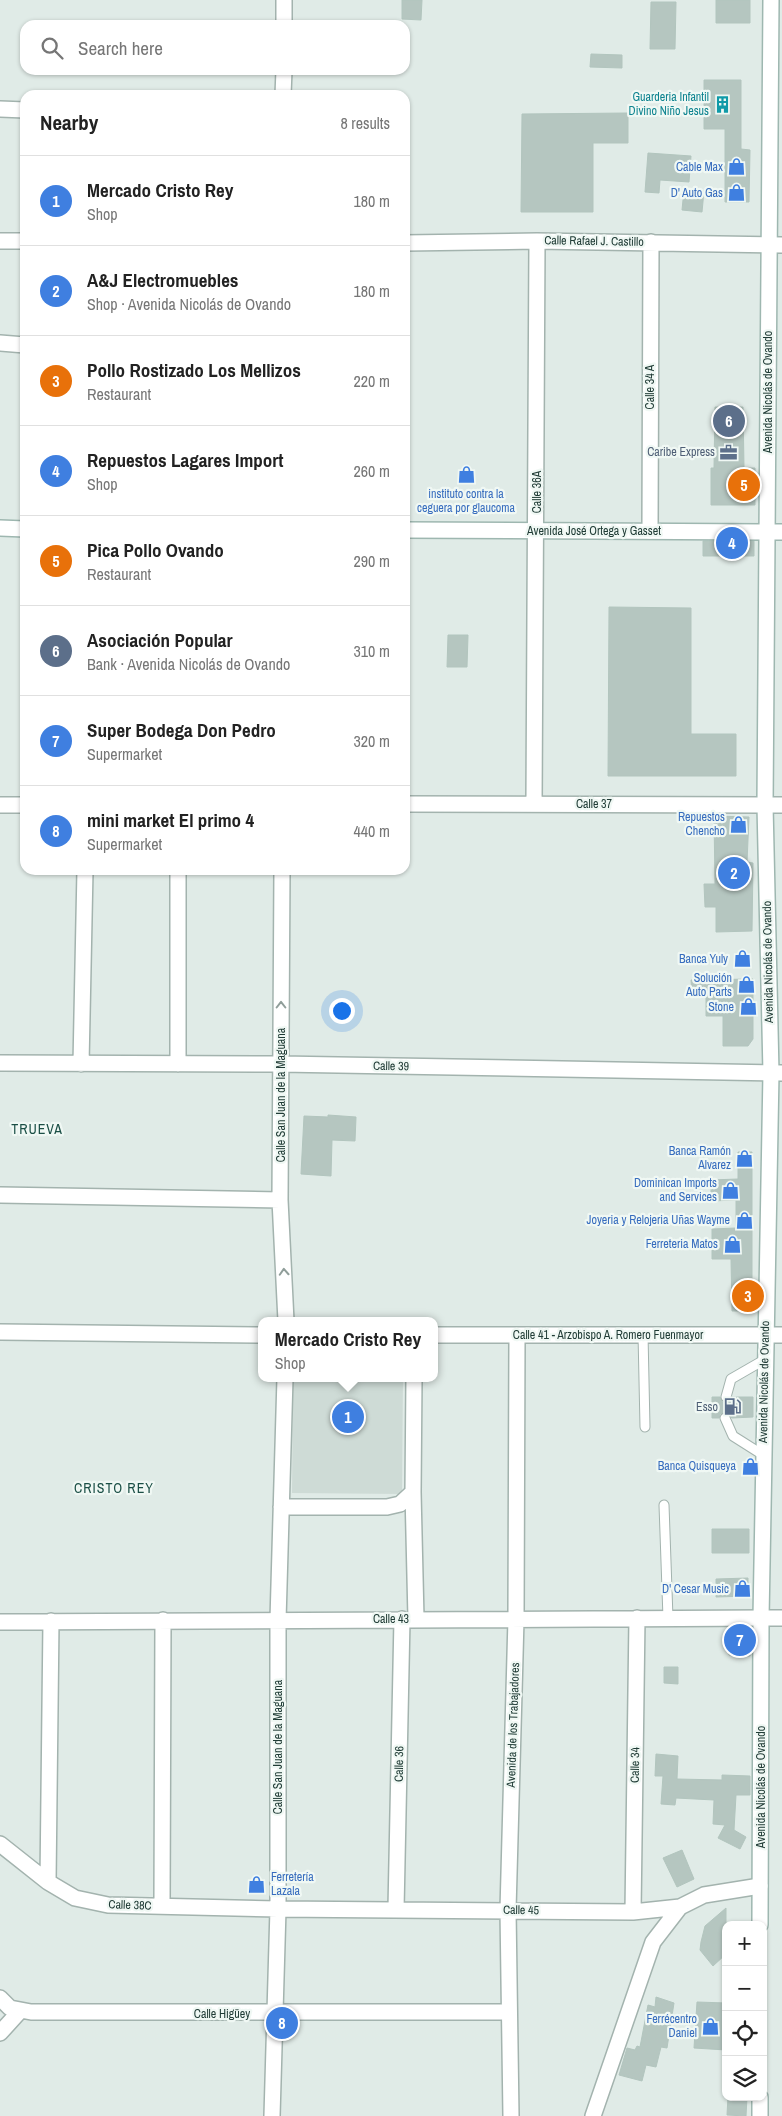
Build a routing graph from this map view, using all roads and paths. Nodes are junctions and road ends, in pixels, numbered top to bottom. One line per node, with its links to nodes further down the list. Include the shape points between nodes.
1 (284, 0): 3 (street)
2 (771, 0): 13 (street, Avenida Nicolás de Ovando)
3 (284, 20)
4 (284, 75): 5 (street)
5 (283, 90)
6 (0, 109): 7 (street)
7 (20, 110)
8 (0, 241): 9 (street)
9 (20, 241)
10 (537, 241): 11 (street, Calle Rafael J. Castillo); 12 (street, Calle Rafael J. Castillo); 19 (street, Calle 36A)
11 (650, 242): 13 (street, Calle Rafael J. Castillo); 20 (street, Calle 34 A)
12 (410, 243)
13 (775, 245): 21 (street, Avenida Nicolás de Ovando)
14 (0, 343): 15 (street)
15 (20, 345)
16 (0, 528): 17 (street)
17 (20, 528)
18 (410, 530): 19 (street, Avenida José Ortega y Gasset)
19 (537, 531): 20 (street, Avenida José Ortega y Gasset); 23 (street, Calle 36A)
20 (650, 531): 21 (street, Avenida José Ortega y Gasset)
21 (775, 532): 26 (street, Avenida Nicolás de Ovando)
22 (410, 804): 23 (street, Calle 37)
23 (534, 804): 26 (street, Calle 37)
24 (0, 805): 25 (street)
25 (20, 805)
26 (765, 805): 27 (street, Calle 37); 35 (street, Avenida Nicolás de Ovando)
27 (782, 805)
28 (85, 875): 32 (street)
29 (178, 875): 33 (street)
30 (282, 875): 34 (street, Calle San Juan de la Maguana, one-way to 30)
31 (0, 1063): 32 (street, Calle 39)
32 (82, 1064): 33 (street, Calle 39)
33 (178, 1064): 34 (street, Calle 39)
34 (281, 1064): 35 (street, Calle 39); 37 (street, Calle San Juan de la Maguana)
35 (776, 1073): 41 (street, Avenida Nicolás de Ovando)
36 (0, 1195): 37 (street)
37 (280, 1200): 38 (street, Calle San Juan de la Maguana, one-way to 37)
38 (286, 1317)
39 (0, 1332): 43 (street)
40 (643, 1334): 41 (street, Calle 41 - Arzobispo A. Romero Fuenmayor); 45 (street, Calle 41 - Arzobispo A. Romero Fuenmayor); 51 (lane)
41 (765, 1334): 42 (street, Calle 41 - Arzobispo A. Romero Fuenmayor); 46 (street, Avenida Nicolás de Ovando)
42 (782, 1334)
43 (258, 1335)
44 (438, 1335): 45 (street, Calle 41 - Arzobispo A. Romero Fuenmayor)
45 (517, 1335): 61 (street, Avenida de los Trabajadores)
46 (764, 1360): 49 (lane, via 731,1379); 52 (street, Avenida Nicolás de Ovando)
47 (285, 1382): 55 (street, Calle San Juan de la Maguana)
48 (414, 1382): 53 (street, Calle 36)
49 (726, 1397)
50 (725, 1418): 52 (lane, via 733,1436)
51 (645, 1427)
52 (763, 1455): 58 (street, Avenida Nicolás de Ovando)
53 (414, 1492): 55 (street, via 400,1504 387,1507); 60 (street, Calle 36)
54 (664, 1505): 57 (lane)
55 (281, 1508): 63 (street, Calle San Juan de la Maguana)
56 (637, 1618): 57 (street, Calle 43); 61 (street, Calle 43); 74 (street, Calle 34)
57 (668, 1618): 58 (street, Calle 43)
58 (761, 1618): 59 (street, Calle 43); 68 (street, Avenida Nicolás de Ovando)
59 (782, 1618)
60 (409, 1619): 61 (street, Calle 43); 63 (street, Calle 43); 72 (street, Calle 36)
61 (516, 1619): 73 (street, Avenida de los Trabajadores)
62 (163, 1620): 63 (street, Calle 43); 64 (street, Calle 43); 69 (street)
63 (278, 1620): 71 (street, Calle San Juan de la Maguana)
64 (51, 1621): 65 (street, Calle 43); 67 (street)
65 (0, 1622)
66 (0, 1844): 67 (street, Calle 38C)
67 (48, 1882): 69 (street, Calle 38C, via 75,1898 108,1905)
68 (760, 1886): 70 (street, Calle 45, via 704,1894); 75 (street, Avenida Nicolás de Ovando)
69 (162, 1906): 71 (street, Calle 38C)
70 (680, 1907): 74 (street, Calle 45); 84 (street, via 653,1942)
71 (278, 1909): 72 (street, Calle 45); 79 (street, Calle San Juan de la Maguana)
72 (396, 1909): 73 (street, Calle 45)
73 (508, 1910): 74 (street, Calle 45); 78 (street, Avenida de los Trabajadores)
74 (633, 1912)
75 (760, 1921)
76 (0, 1998): 77 (street, via 10,2008)
77 (20, 2011): 79 (street, Calle Higüey); 80 (street)
78 (509, 2012): 79 (street, Calle Higüey); 83 (street, Avenida de los Trabajadores)
79 (275, 2014): 82 (street, Calle San Juan de la Maguana)
80 (0, 2033)
81 (760, 2101): 85 (street)
82 (272, 2116)
83 (511, 2116)
84 (593, 2116)
85 (760, 2116)

